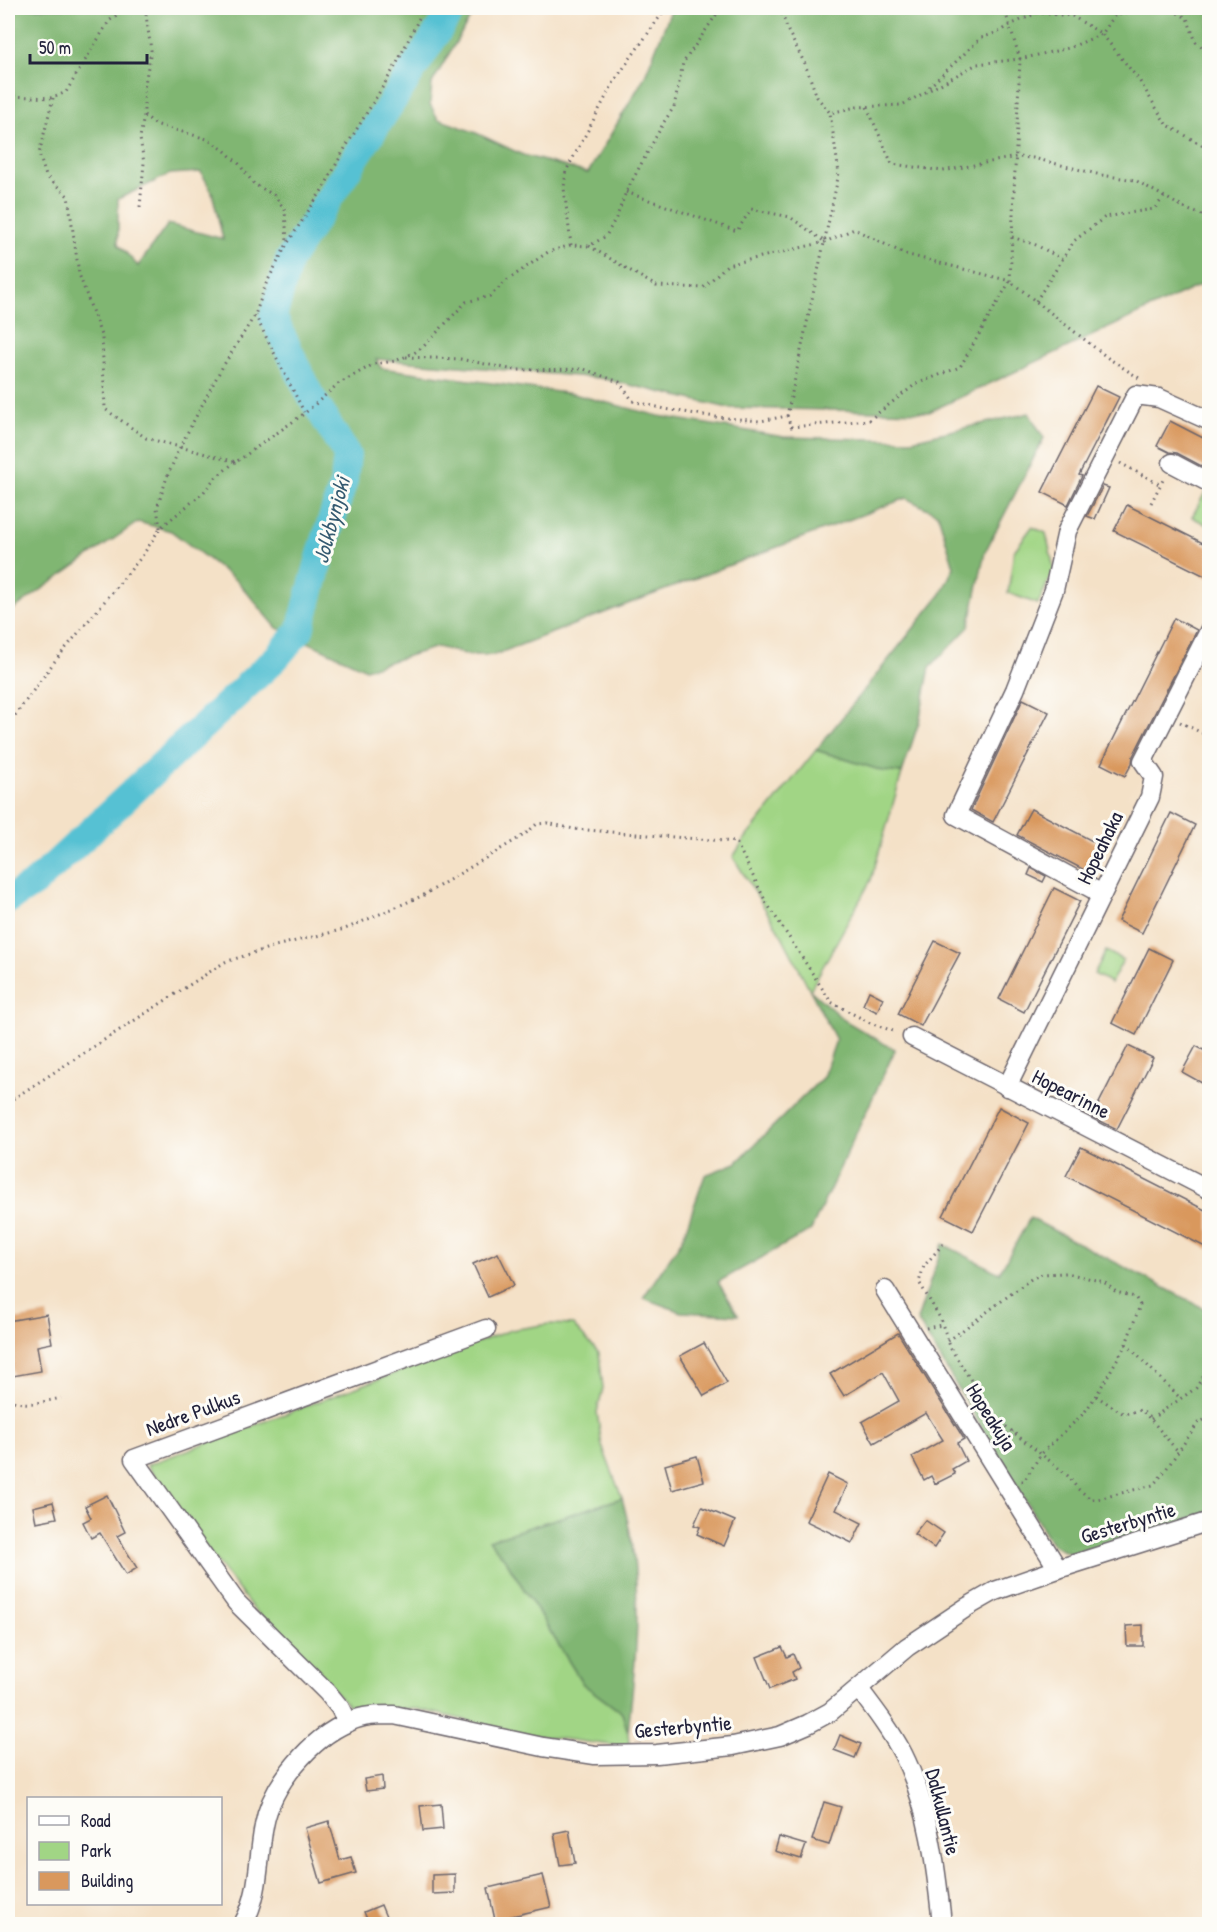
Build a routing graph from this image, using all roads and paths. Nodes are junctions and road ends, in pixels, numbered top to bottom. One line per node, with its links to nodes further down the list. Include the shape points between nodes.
1 (126, 8): 16 (path, via 109,21 66,92)
2 (145, 8): 19 (path, via 151,50)
3 (424, 8): 28 (path, via 396,65)
4 (666, 8): 29 (path, via 615,80 566,171 564,188)
5 (721, 8): 22 (path, via 683,63 674,107)
6 (780, 8): 18 (path, via 817,97)
7 (1004, 8): 10 (path)
8 (1168, 8): 9 (path); 12 (path, via 1187,18 1196,42)
9 (1139, 9): 11 (path, via 1114,16)
10 (1010, 25): 11 (path, via 1036,13 1064,15); 13 (path); 14 (path, via 981,38)
11 (1102, 34): 13 (path, via 1069,48); 20 (path, via 1139,80 1166,124)
12 (1209, 54)
13 (1020, 59): 14 (path, via 977,64); 21 (path)
14 (926, 90): 17 (path, via 902,105)
15 (8, 96): 16 (path)
16 (53, 98): 40 (path, via 39,154 46,176 68,196 79,274 102,338 105,410 146,438)
17 (867, 106): 18 (path); 21 (path, via 892,164 943,171)
18 (831, 113): 27 (path, via 839,173)
19 (144, 115): 24 (path); 28 (path, via 155,124 207,139 239,164 254,184 274,195 285,210)
20 (1209, 150)
21 (1016, 157): 23 (path, via 1135,180); 26 (path)
22 (626, 192): 27 (path, via 736,231 752,209 790,217); 30 (path, via 606,237)
23 (1164, 196): 25 (path); 31 (path, via 1154,209 1105,217 1074,241)
24 (140, 207)
25 (1209, 218)
26 (1012, 237): 31 (path); 32 (path)
27 (825, 242): 30 (path, via 727,265 703,288 656,286); 32 (path, via 854,229 905,254); 38 (path)
28 (287, 244): 34 (path)
29 (571, 245): 30 (path); 35 (path, via 549,252 490,296 466,302 424,346)
30 (589, 246)
31 (1062, 259): 33 (path)
32 (1010, 281): 33 (path); 38 (path, via 960,367 916,384 870,420 791,427)
33 (1036, 301): 36 (path)
34 (255, 315): 37 (path); 40 (path)
35 (404, 357): 37 (path, via 374,364 338,384); 38 (path, via 460,359 515,370 584,369 619,382 633,401 664,409 760,421)
36 (1140, 378)
37 (305, 413): 42 (path)
38 (787, 416)
39 (1209, 421): 41 (street, via 1159,398 1136,395)
40 (180, 447): 42 (path); 47 (path, via 157,508)
41 (1106, 456): 45 (path); 52 (street, via 1068,531 1054,590 1015,690 956,815)
42 (236, 462): 47 (path)
43 (1172, 463): 44 (street); 45 (path)
44 (1209, 483)
45 (1161, 485): 46 (path)
46 (1151, 503)
47 (160, 528): 50 (path, via 143,555)
48 (1209, 629): 49 (street, Hopeahaka)
49 (1167, 716): 51 (path); 52 (street, Hopeahaka, via 1143,761 1154,777 1150,797)
50 (8, 725)
51 (1209, 737)
52 (1102, 894): 54 (street, Hopeahaka)
53 (912, 1037): 54 (street, Hopearinne); 55 (path, via 870,1023 831,1002 766,902 736,843 574,829 547,823 537,824 424,895 345,929 225,962)
54 (1007, 1087): 56 (street, Hopearinne)
55 (8, 1102)
56 (1209, 1190)
57 (944, 1244): 60 (path, via 924,1266 919,1282)
58 (885, 1290): 71 (street, Hopeakuja)
59 (486, 1329): 75 (street, Nedre Pulkus, via 134,1459 236,1602 327,1692)
60 (948, 1341): 61 (path, via 1031,1279 1042,1274 1067,1273 1104,1282 1116,1292 1135,1297 1140,1305); 70 (path, via 995,1418)
61 (1126, 1344): 63 (path); 66 (path)
62 (1209, 1365): 66 (path, via 1196,1388)
63 (1096, 1396): 68 (path, via 1124,1414 1141,1410); 70 (path)
64 (61, 1398): 65 (path, via 24,1404)
65 (8, 1399)
66 (1181, 1399): 68 (path)
67 (1209, 1417): 69 (path, via 1198,1423)
68 (1151, 1419): 69 (path)
69 (1178, 1451): 70 (path, via 1152,1485 1098,1499 1091,1499 1078,1489)
70 (1041, 1454): 71 (path, via 1024,1481)
71 (1005, 1482): 73 (street, Hopeakuja)
72 (1209, 1521): 73 (street, Gesterbyntie)
73 (1058, 1569): 74 (street, Gesterbyntie, via 995,1591 967,1607 908,1647)
74 (859, 1689): 75 (street, Gesterbyntie, via 816,1720 780,1736 734,1746 657,1754 595,1755 543,1748 394,1715); 77 (street, Dalkullantie, via 885,1723 915,1782 926,1819)
75 (347, 1722): 76 (street, Gesterbyntie, via 307,1753 276,1791 264,1824 252,1908)
76 (243, 1924)
77 (942, 1924)

